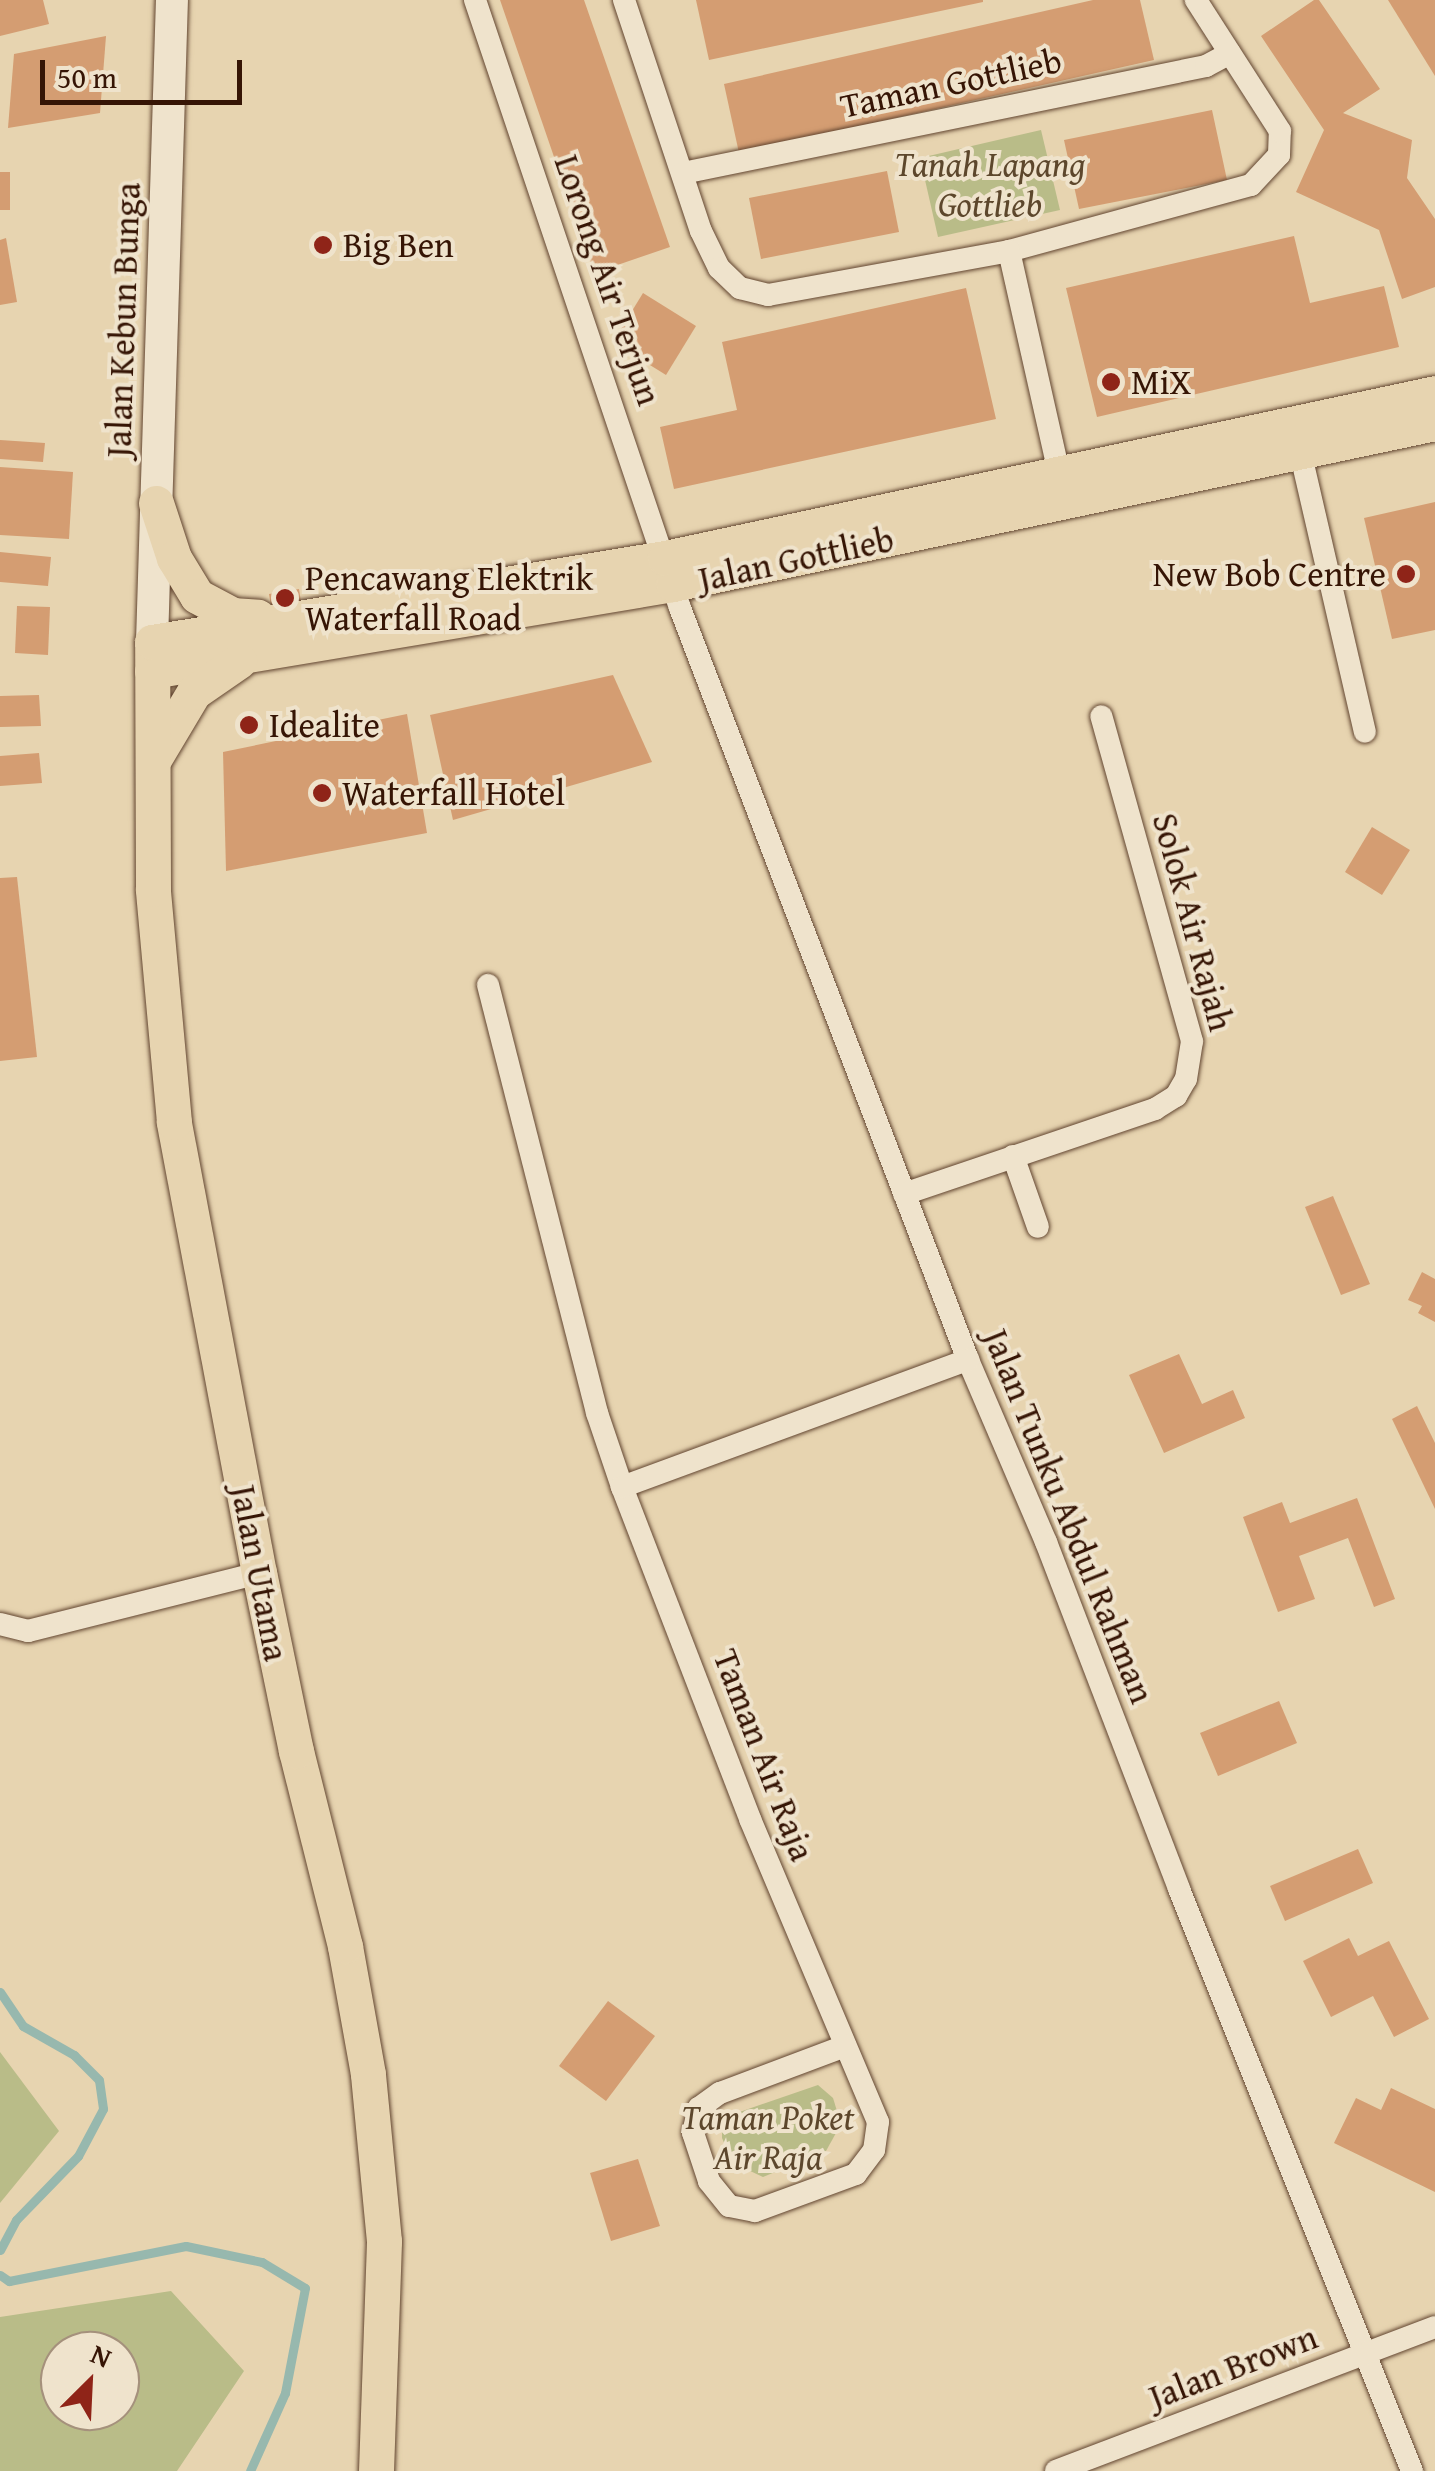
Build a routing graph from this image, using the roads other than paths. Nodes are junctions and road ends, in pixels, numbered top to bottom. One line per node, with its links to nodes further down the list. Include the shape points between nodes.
1 (172, 0): 12 (street, Jalan Kebun Bunga)
2 (475, 0): 13 (street, Lorong Air Terjun)
3 (624, 0): 6 (street)
4 (1196, 0): 5 (street)
5 (1230, 52): 6 (street, Taman Gottlieb, via 1206,66); 7 (street, via 1280,131 1279,155 1267,174 1235,192)
6 (682, 173): 7 (street, via 720,268 740,288 768,295)
7 (1009, 251): 11 (street)
8 (1435, 393): 11 (main road, Jalan Gottlieb)
9 (1435, 422): 10 (main road, Jalan Gottlieb)
10 (1300, 452): 11 (main road, Jalan Gottlieb); 18 (street)
11 (1062, 487): 13 (main road, Jalan Gottlieb)
12 (156, 503): 14 (main road, via 174,558 197,596 232,614); 16 (street, Jalan Kebun Bunga)
13 (669, 571): 14 (main road, Jalan Gottlieb); 15 (main road, Jalan Gottlieb); 22 (street, Jalan Tunku Abdul Rahman)
14 (286, 620): 16 (main road, Jalan Gottlieb)
15 (248, 655): 16 (main road, Jalan Gottlieb); 19 (main road, via 194,692)
16 (152, 657): 19 (main road, Jalan Utama)
17 (1101, 716): 21 (street, Solok Air Rajah, via 1192,1060 1176,1096 1155,1109)
18 (1365, 732)
19 (152, 763): 26 (main road, Jalan Utama, via 153,889 174,1122)
20 (488, 984): 25 (street, Taman Air Raja, via 597,1414)
21 (1013, 1156): 22 (street, Solok Air Rajah); 23 (street)
22 (904, 1194): 24 (street, Jalan Tunku Abdul Rahman)
23 (1038, 1227)
24 (968, 1360): 25 (street); 30 (street, Jalan Tunku Abdul Rahman)
25 (622, 1487): 28 (street, Taman Air Raja)
26 (259, 1574): 27 (street, via 28,1631); 31 (main road, Jalan Utama, via 368,2074 384,2241)
27 (0, 1624)
28 (845, 2046): 28 (street, Taman Air Raja, via 699,2108 693,2133 709,2181 729,2206 755,2211 856,2174 874,2150 878,2122)
29 (1435, 2326): 30 (street, Jalan Brown)
30 (1366, 2354): 32 (street, Jalan Brown); 33 (street, Jalan Tunku Abdul Rahman)
31 (376, 2471)
32 (1056, 2471)
33 (1412, 2471)

